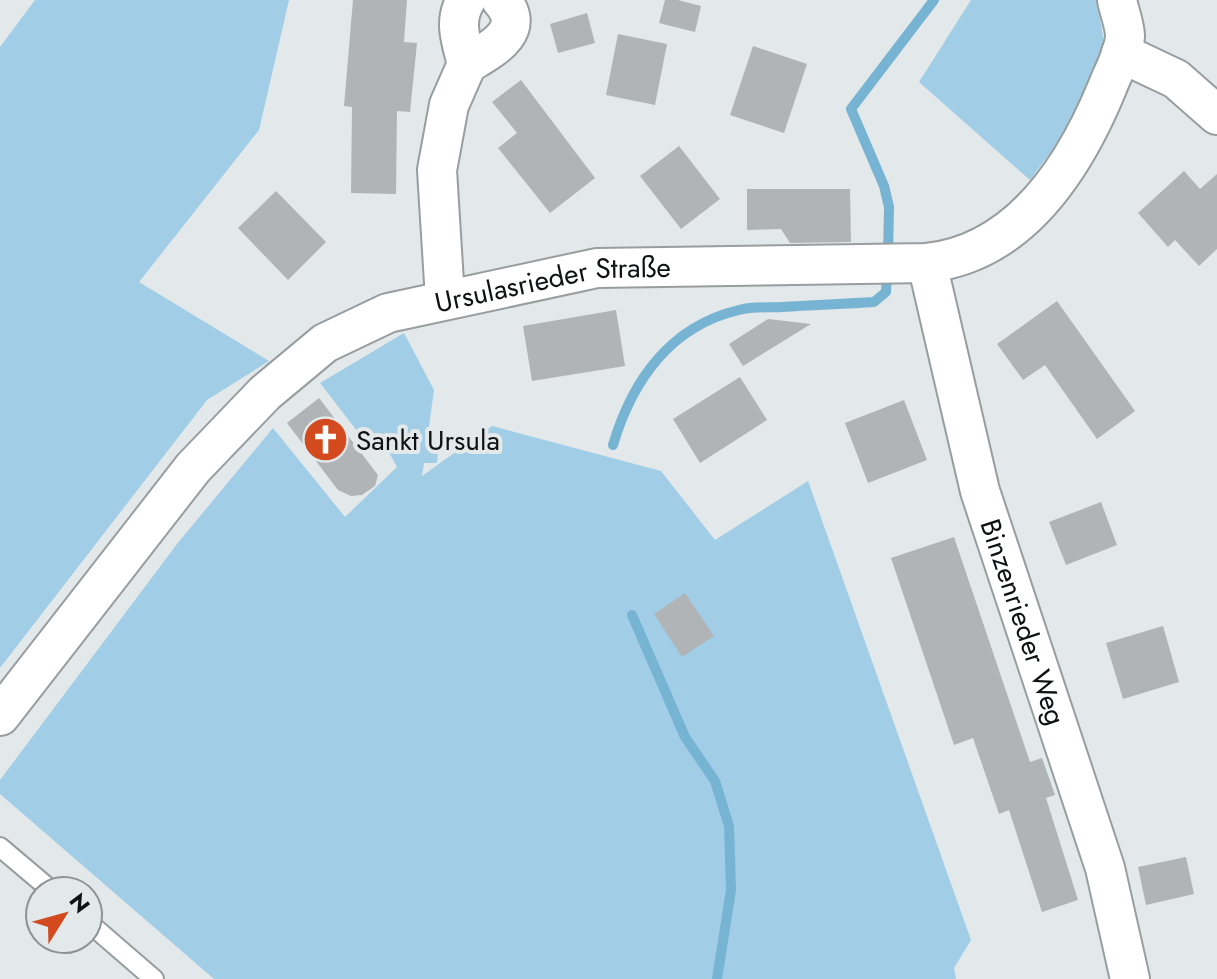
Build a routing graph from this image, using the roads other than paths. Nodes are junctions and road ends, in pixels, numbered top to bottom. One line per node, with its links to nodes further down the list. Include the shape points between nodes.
1 (466, 0): 5 (street, via 458,12 458,26)
2 (501, 0): 5 (street, via 510,14 510,28 503,40)
3 (1117, 0): 4 (street, Ursulasrieder Straße, via 1125,35)
4 (1121, 53): 6 (street, via 1176,79); 7 (street, Ursulasrieder Straße, via 1092,124 1046,198 974,253)
5 (467, 64): 8 (street, via 449,105 437,170)
6 (1217, 115)
7 (899, 263): 8 (street, Ursulasrieder Straße, via 597,268); 14 (street, Binzenrieder Weg, via 1105,868)
8 (445, 299): 9 (street, Ursulasrieder Straße, via 388,313 325,343 265,393 193,468)
9 (0, 716)
10 (0, 847): 11 (lane)
11 (33, 875)
12 (104, 936): 13 (lane)
13 (154, 979)
14 (1130, 979)

